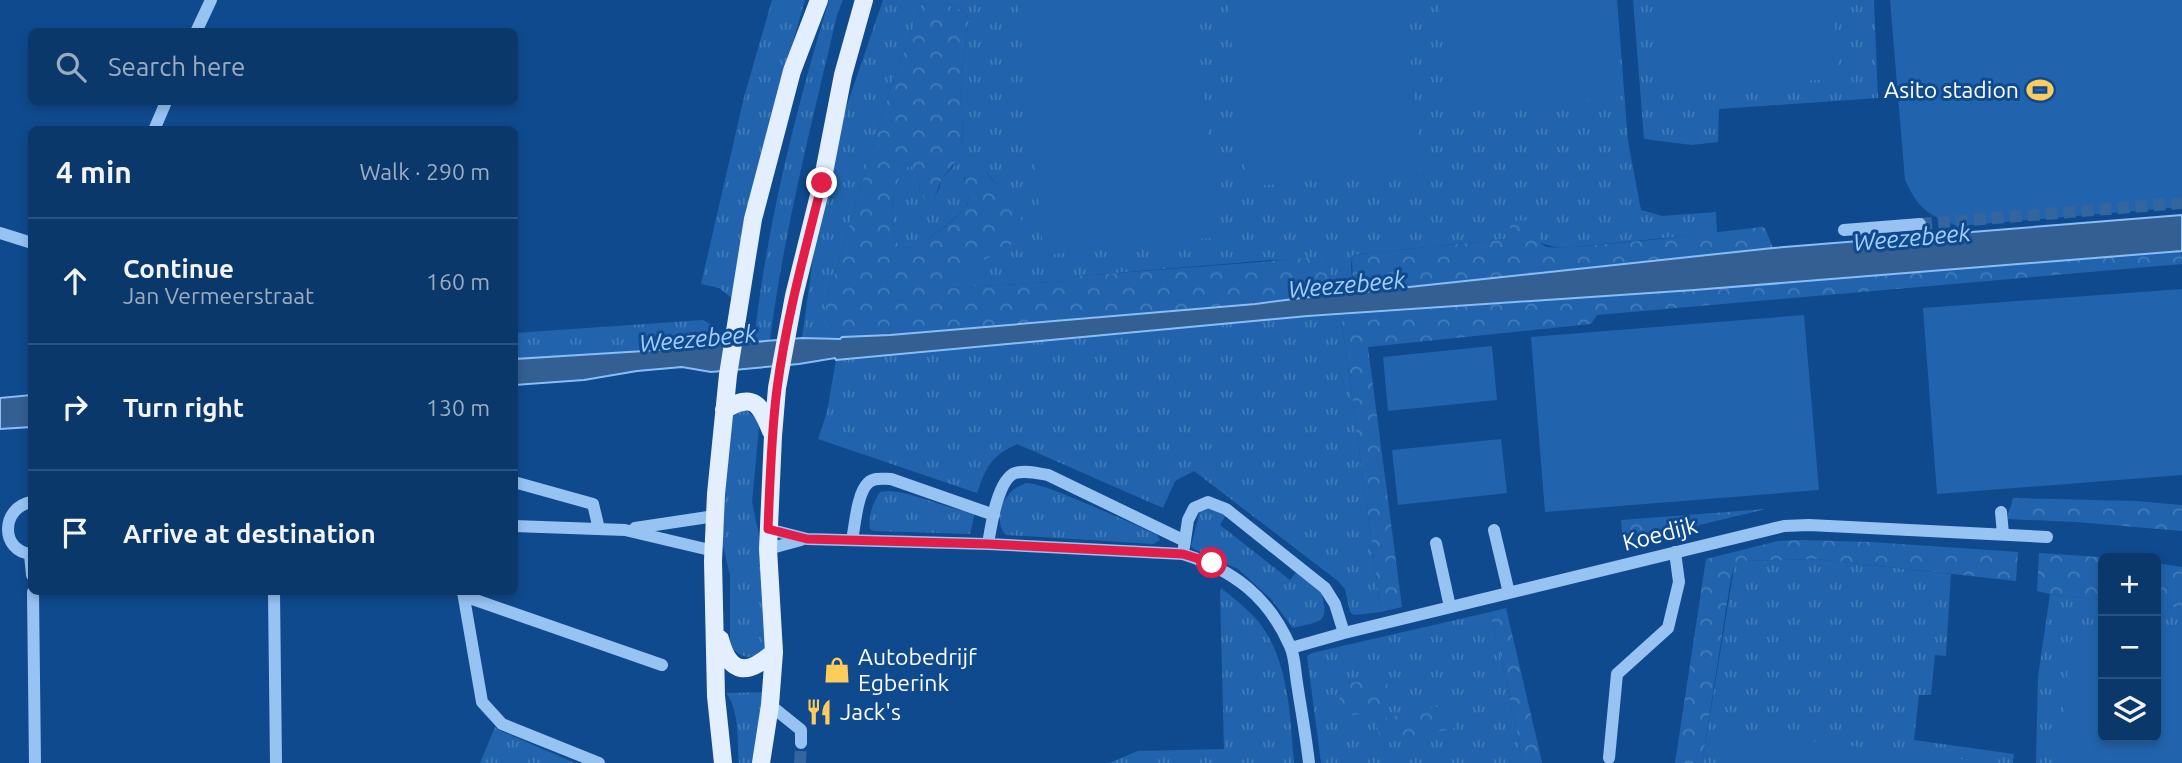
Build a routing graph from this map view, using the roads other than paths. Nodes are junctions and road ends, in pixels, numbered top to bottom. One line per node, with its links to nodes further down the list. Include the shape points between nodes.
1 (211, 0): 4 (street)
2 (819, 0): 11 (main road, via 792,71 752,219)
3 (864, 0): 12 (main road, via 843,75 787,334)
4 (198, 28)
5 (165, 105): 6 (street)
6 (156, 126)
7 (1920, 224): 8 (street)
8 (1844, 230)
9 (0, 233): 10 (street)
10 (28, 242)
11 (724, 410): 12 (main road, via 741,401 757,403); 17 (main road)
12 (773, 436): 21 (main road)
13 (518, 483): 20 (street, via 593,504)
14 (28, 502): 19 (street, via 11,509)
15 (2001, 512): 24 (street)
16 (994, 515): 27 (street, via 876,479 866,484); 29 (street); 30 (street, via 1003,482 1028,471 1048,475)
17 (715, 516): 22 (street); 32 (main road)
18 (518, 526): 20 (street)
19 (1, 528): 34 (street, via 11,547)
20 (599, 529): 22 (street)
21 (768, 529): 26 (street); 31 (main road)
22 (625, 530): 32 (street)
23 (1494, 530): 35 (street)
24 (2003, 534): 25 (street, Koedijk); 33 (street, Koedijk, via 1784,526)
25 (2047, 537)
26 (807, 539): 27 (street); 31 (street)
27 (852, 540): 29 (street)
28 (1436, 543): 40 (street)
29 (988, 544): 30 (street)
30 (1184, 547): 42 (street, via 1195,508 1208,502 1226,509 1325,588); 43 (street, via 1243,583 1265,606)
31 (768, 548): 44 (main road)
32 (714, 551): 41 (main road)
33 (1675, 552): 35 (street, Koedijk); 48 (street, via 1679,582 1668,628 1617,674)
34 (28, 554)
35 (1509, 593): 40 (street, Koedijk)
36 (33, 595): 49 (street)
37 (274, 595): 50 (street)
38 (463, 595): 51 (street, via 482,702 502,724)
39 (466, 595): 45 (street)
40 (1450, 607): 42 (street, Koedijk)
41 (713, 619): 44 (main road, via 724,653 734,665 754,667); 52 (main road)
42 (1344, 632): 43 (street, Koedijk)
43 (1291, 648): 54 (street)
44 (774, 652): 46 (main road)
45 (662, 665)
46 (770, 705): 47 (street, via 801,730); 53 (main road)
47 (801, 743)
48 (1609, 758)
49 (35, 763)
50 (276, 763)
51 (599, 763)
52 (723, 763)
53 (761, 763)
54 (1309, 763)

